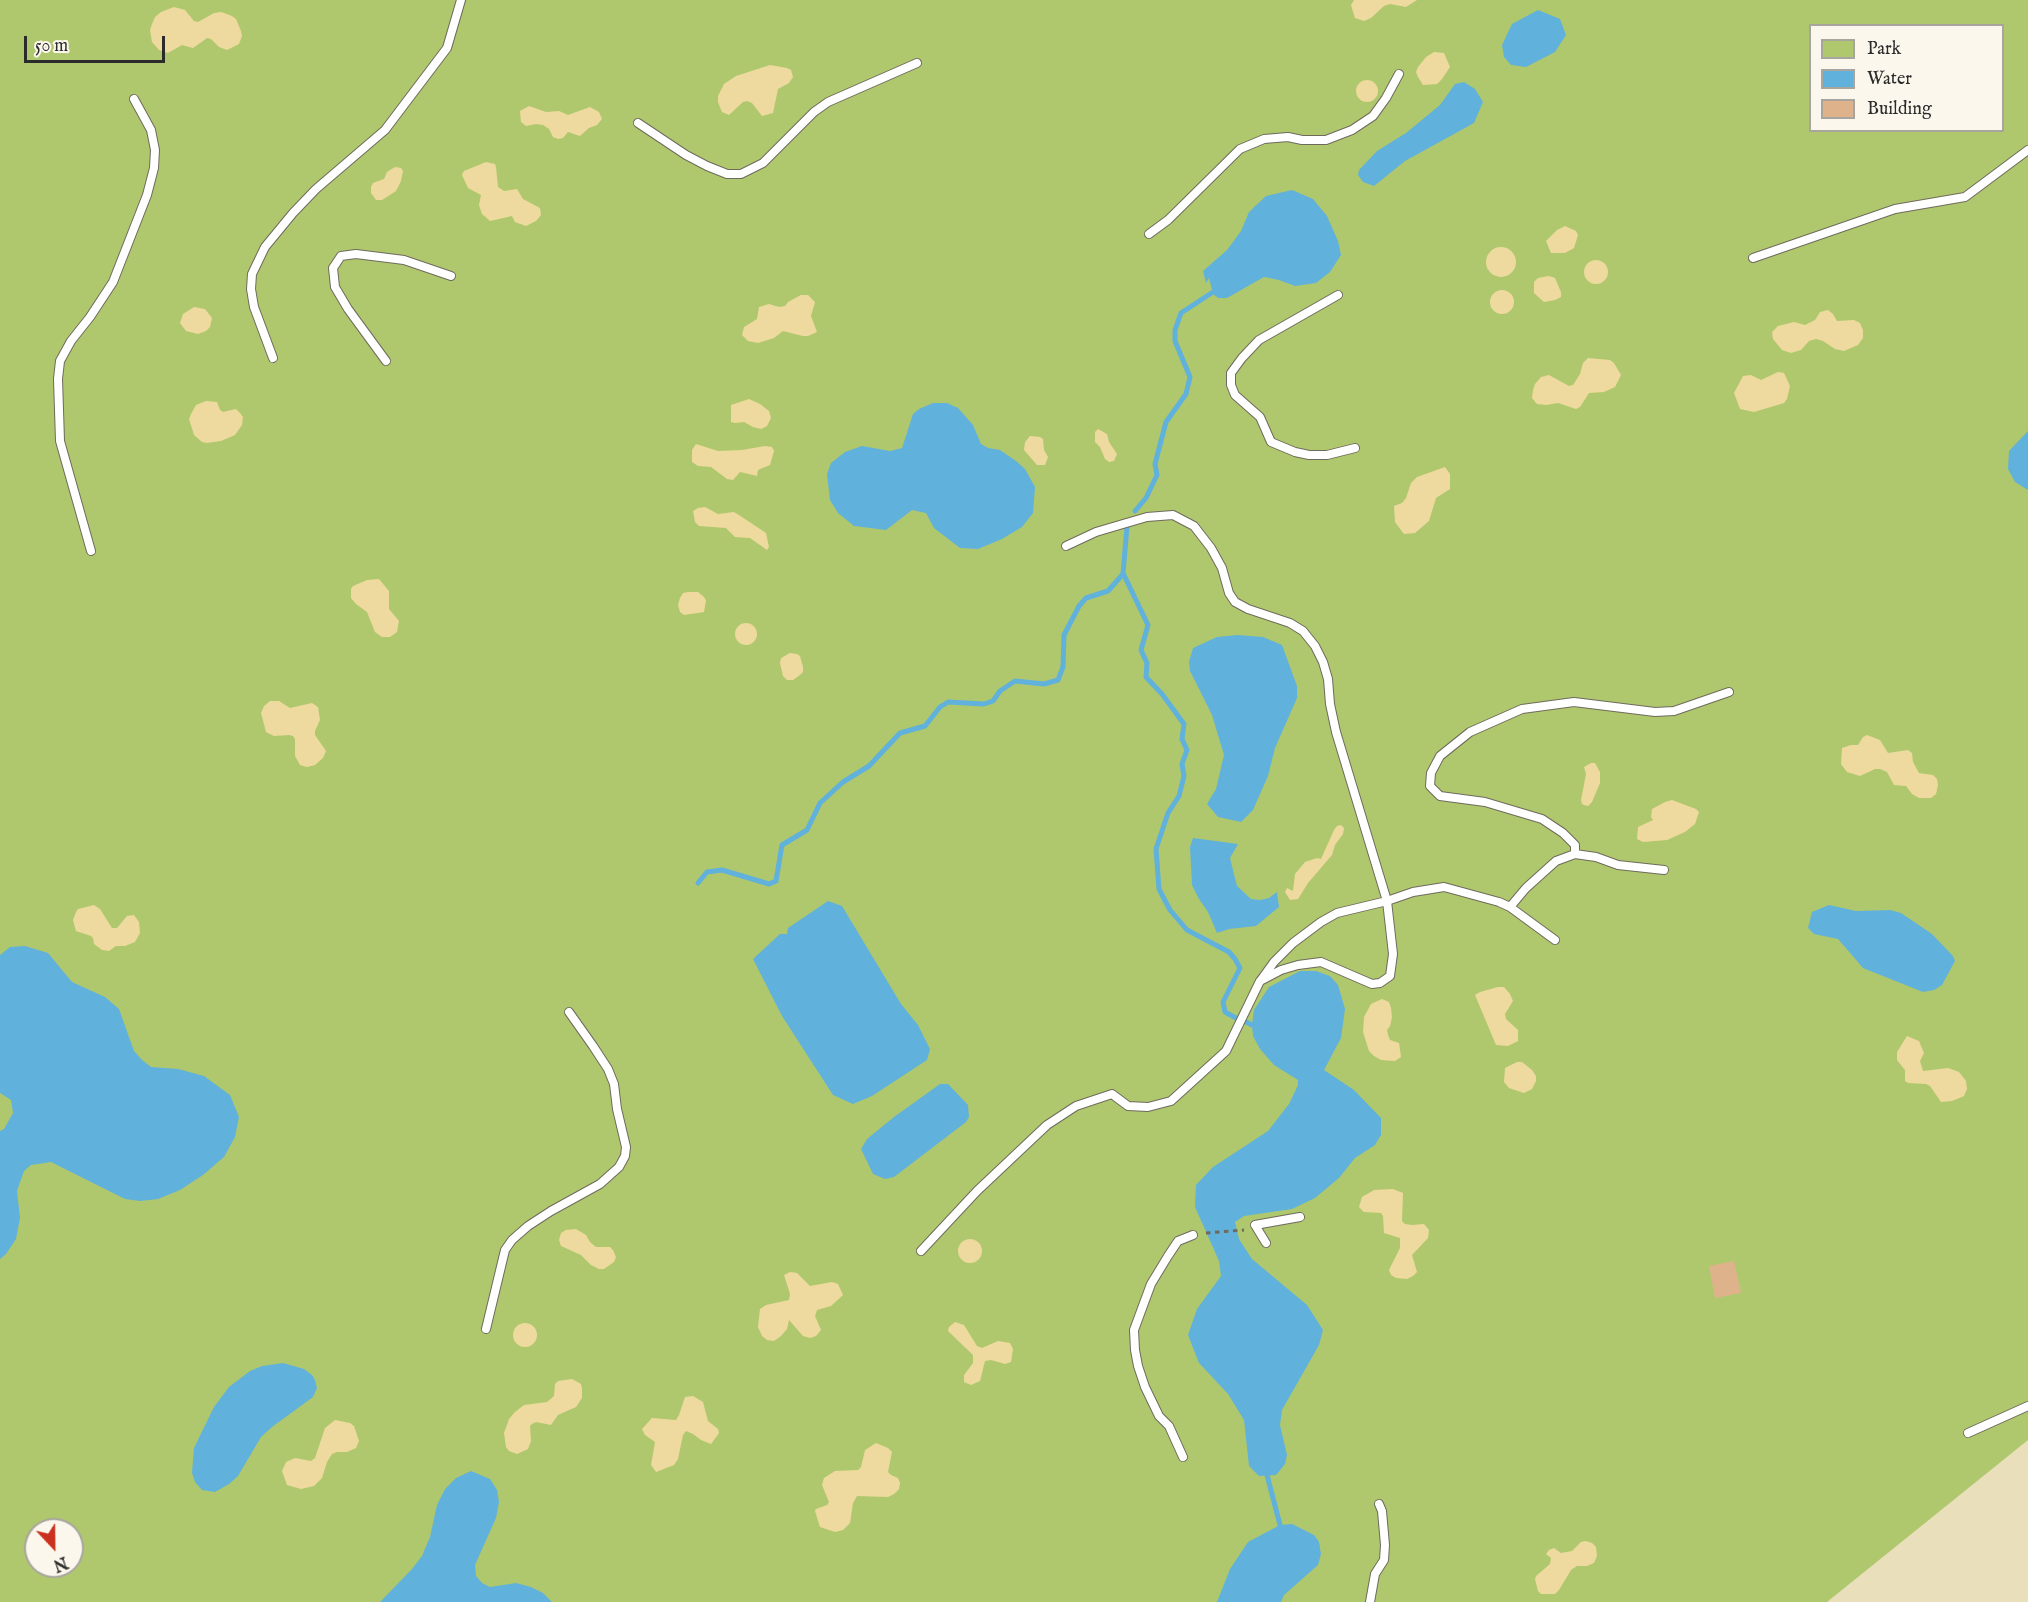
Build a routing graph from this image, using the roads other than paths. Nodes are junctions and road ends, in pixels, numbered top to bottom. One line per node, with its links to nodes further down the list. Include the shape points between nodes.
1 (461, 0): 11 (lane, via 447,48 385,130 316,189 265,247 252,274 251,289)
2 (917, 63): 5 (lane, via 828,102 763,163 741,174 727,174 707,166)
3 (1399, 74): 7 (lane, via 1373,116 1352,130 1326,140 1264,139 1240,149)
4 (134, 99): 15 (lane, via 151,130 155,150 147,195 113,282 71,341 60,361 58,379 60,441)
5 (638, 123)
6 (2028, 150): 8 (lane, via 1965,197 1895,209)
7 (1149, 234)
8 (1753, 258)
9 (451, 276): 12 (lane, via 404,260 341,256 333,268 335,286)
10 (1338, 295): 13 (lane, via 1259,340 1231,373 1231,385 1235,395 1260,417 1271,442 1309,455)
11 (273, 358)
12 (386, 361)
13 (1355, 448)
14 (1066, 546): 19 (lane, via 1123,524 1173,515 1194,526 1206,541 1235,602 1303,631 1323,662 1336,732)
15 (91, 551)
16 (1729, 692): 17 (lane, via 1674,711 1574,702 1522,709 1470,732 1440,756 1431,773 1430,786 1440,796 1485,802 1542,819 1575,845)
17 (1575, 854): 18 (lane, via 1618,865); 20 (lane, via 1556,861)
18 (1664, 870)
19 (1387, 900): 20 (lane, via 1444,888); 22 (lane, via 1337,913 1321,922 1293,943); 22 (lane, via 1393,954 1390,976 1380,983 1363,981 1321,962 1281,970)
20 (1510, 907): 21 (lane)
21 (1555, 940)
22 (1260, 981): 27 (lane, via 1226,1051 1171,1101 1148,1107 1128,1106 1112,1094 1076,1106 1047,1125)
23 (569, 1011): 28 (lane, via 614,1084 625,1156 600,1184 551,1211 512,1239 505,1250)
24 (1300, 1217): 26 (lane, via 1255,1225)
25 (1193, 1235): 31 (lane, via 1178,1241 1168,1256 1151,1284 1134,1330 1145,1387)
26 (1266, 1243)
27 (921, 1251)
28 (486, 1329)
29 (2028, 1406): 30 (lane)
30 (1968, 1433)
31 (1183, 1457)
32 (1379, 1504): 33 (lane, via 1384,1560 1375,1574)
33 (1370, 1602)

